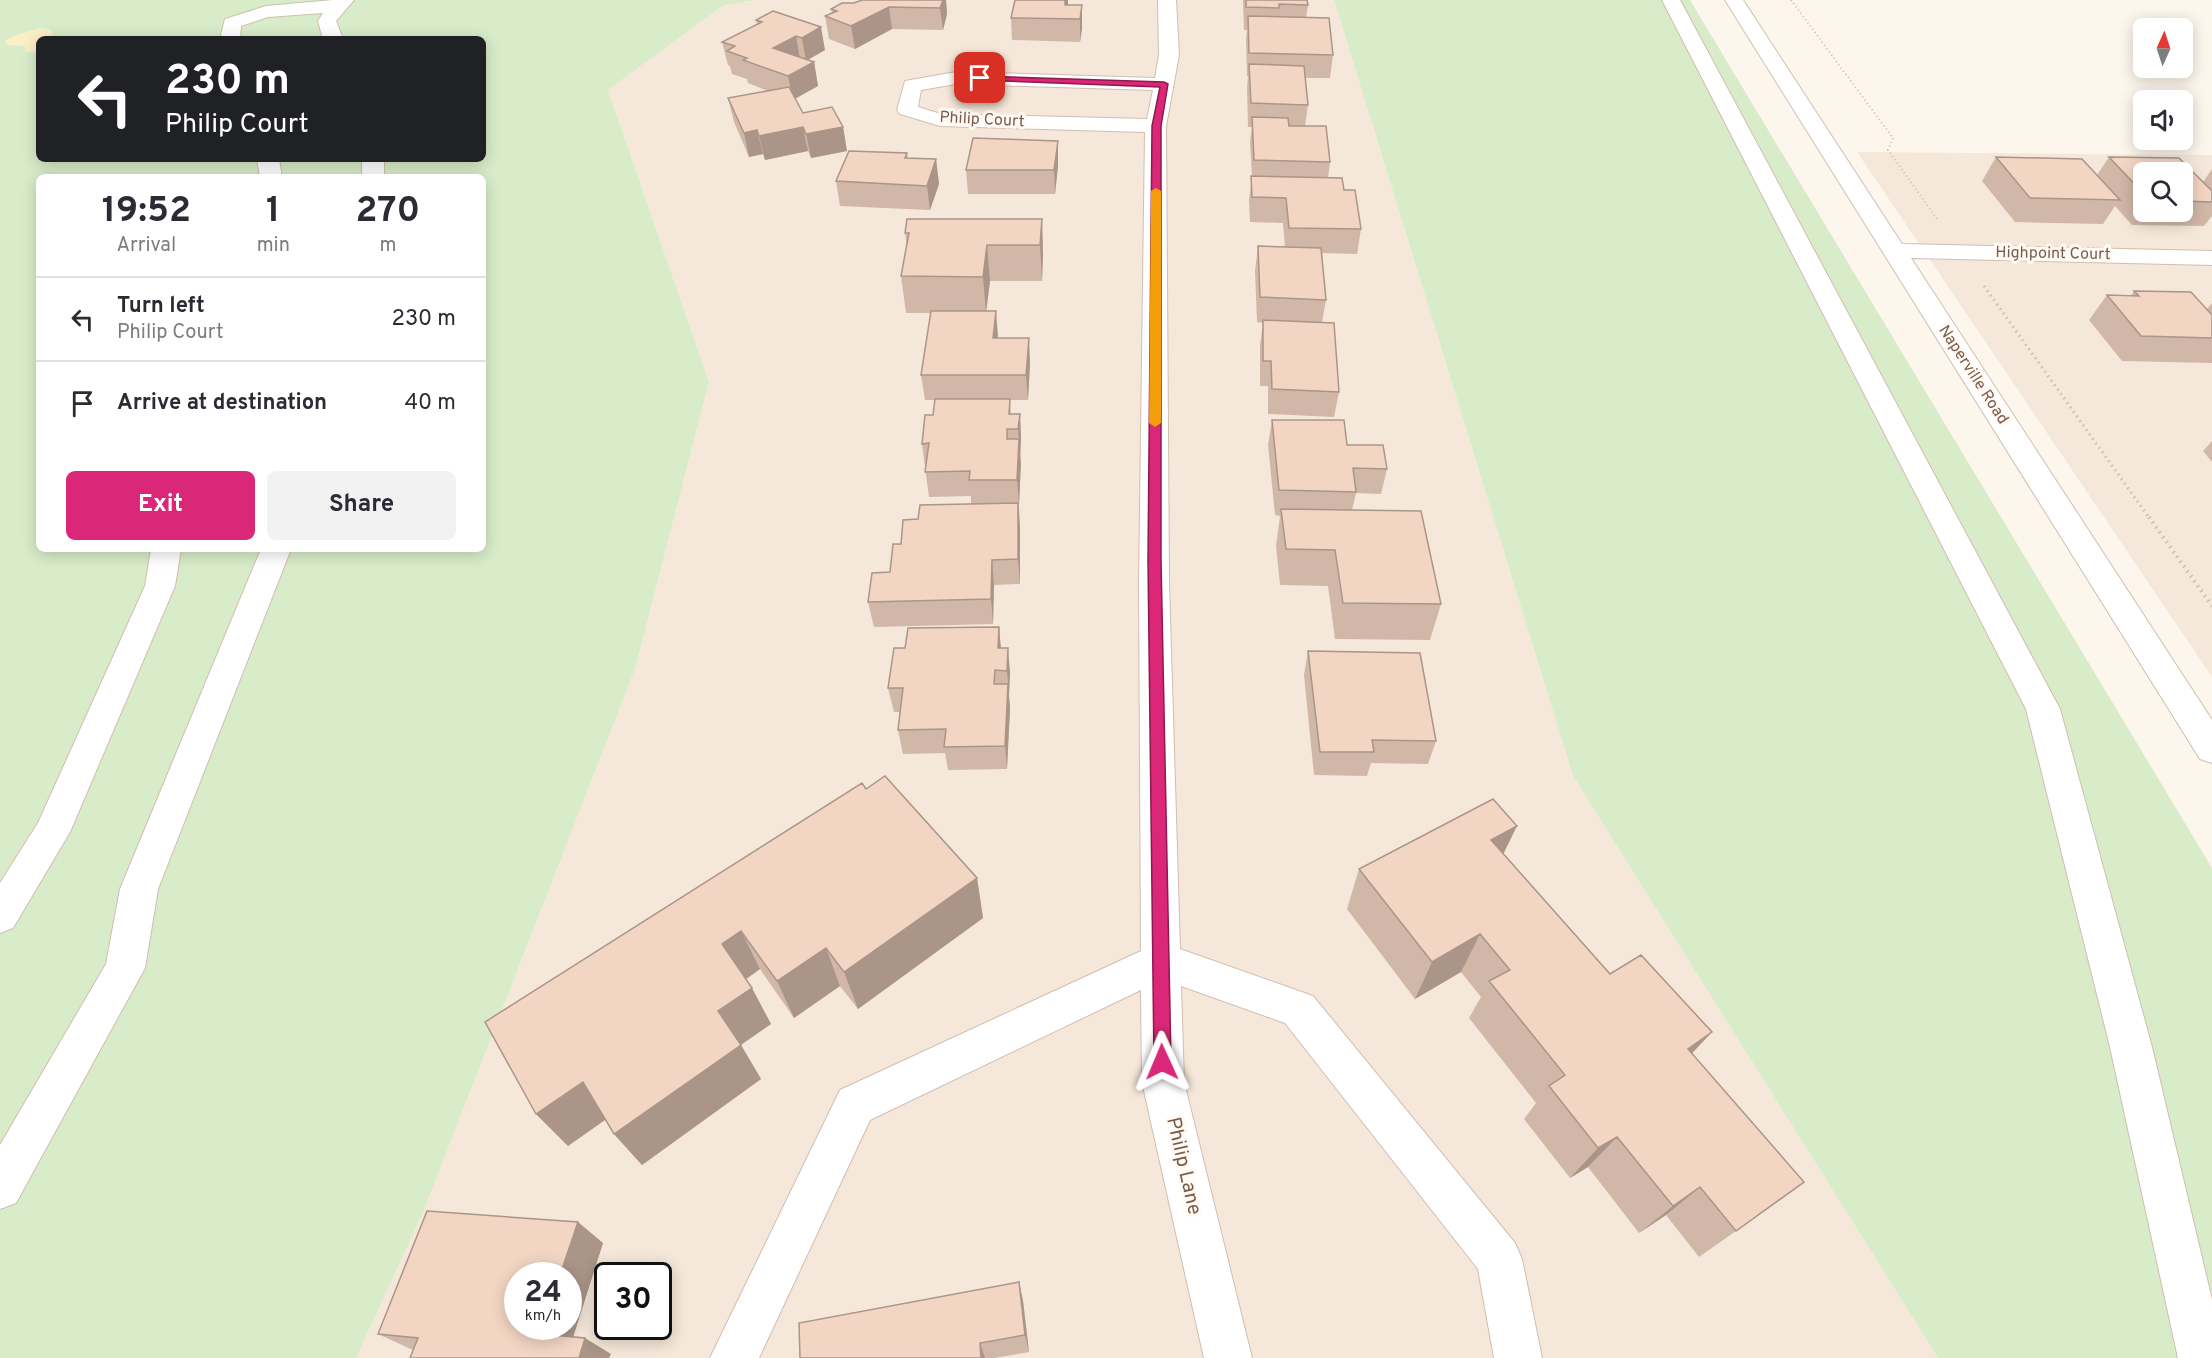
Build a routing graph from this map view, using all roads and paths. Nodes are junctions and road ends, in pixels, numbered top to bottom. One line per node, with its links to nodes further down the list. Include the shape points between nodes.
1 (1167, 0): 8 (street, Philip Lane, via 1169,55)
2 (1671, 0): 24 (street, via 2043,709 2131,1047)
3 (1734, 0): 11 (street, Naperville Road)
4 (1791, 0): 10 (path, via 1893,138 1888,150)
5 (341, 3): 6 (street, via 266,12 232,23); 7 (street, via 327,21)
6 (230, 36)
7 (332, 36)
8 (1164, 84): 9 (street, Philip Lane); 9 (street, Philip Court, via 956,78 912,85 907,110 940,120)
9 (1156, 126): 19 (street, Philip Lane, via 1154,583)
10 (1939, 221)
11 (1894, 251): 12 (street, Highpoint Court); 17 (street, Naperville Road)
12 (2212, 258)
13 (1980, 281): 16 (path)
14 (166, 552): 18 (street, via 160,586 52,832)
15 (275, 552): 20 (street, via 140,890 125,968)
16 (2212, 606)
17 (2212, 749)
18 (0, 916)
19 (1161, 961): 21 (street, via 855,1105); 22 (street, Philip Lane, via 1163,1082); 23 (street, via 1299,1009 1499,1259)
20 (0, 1187)
21 (734, 1358)
22 (1228, 1358)
23 (1518, 1358)
24 (2202, 1358)

